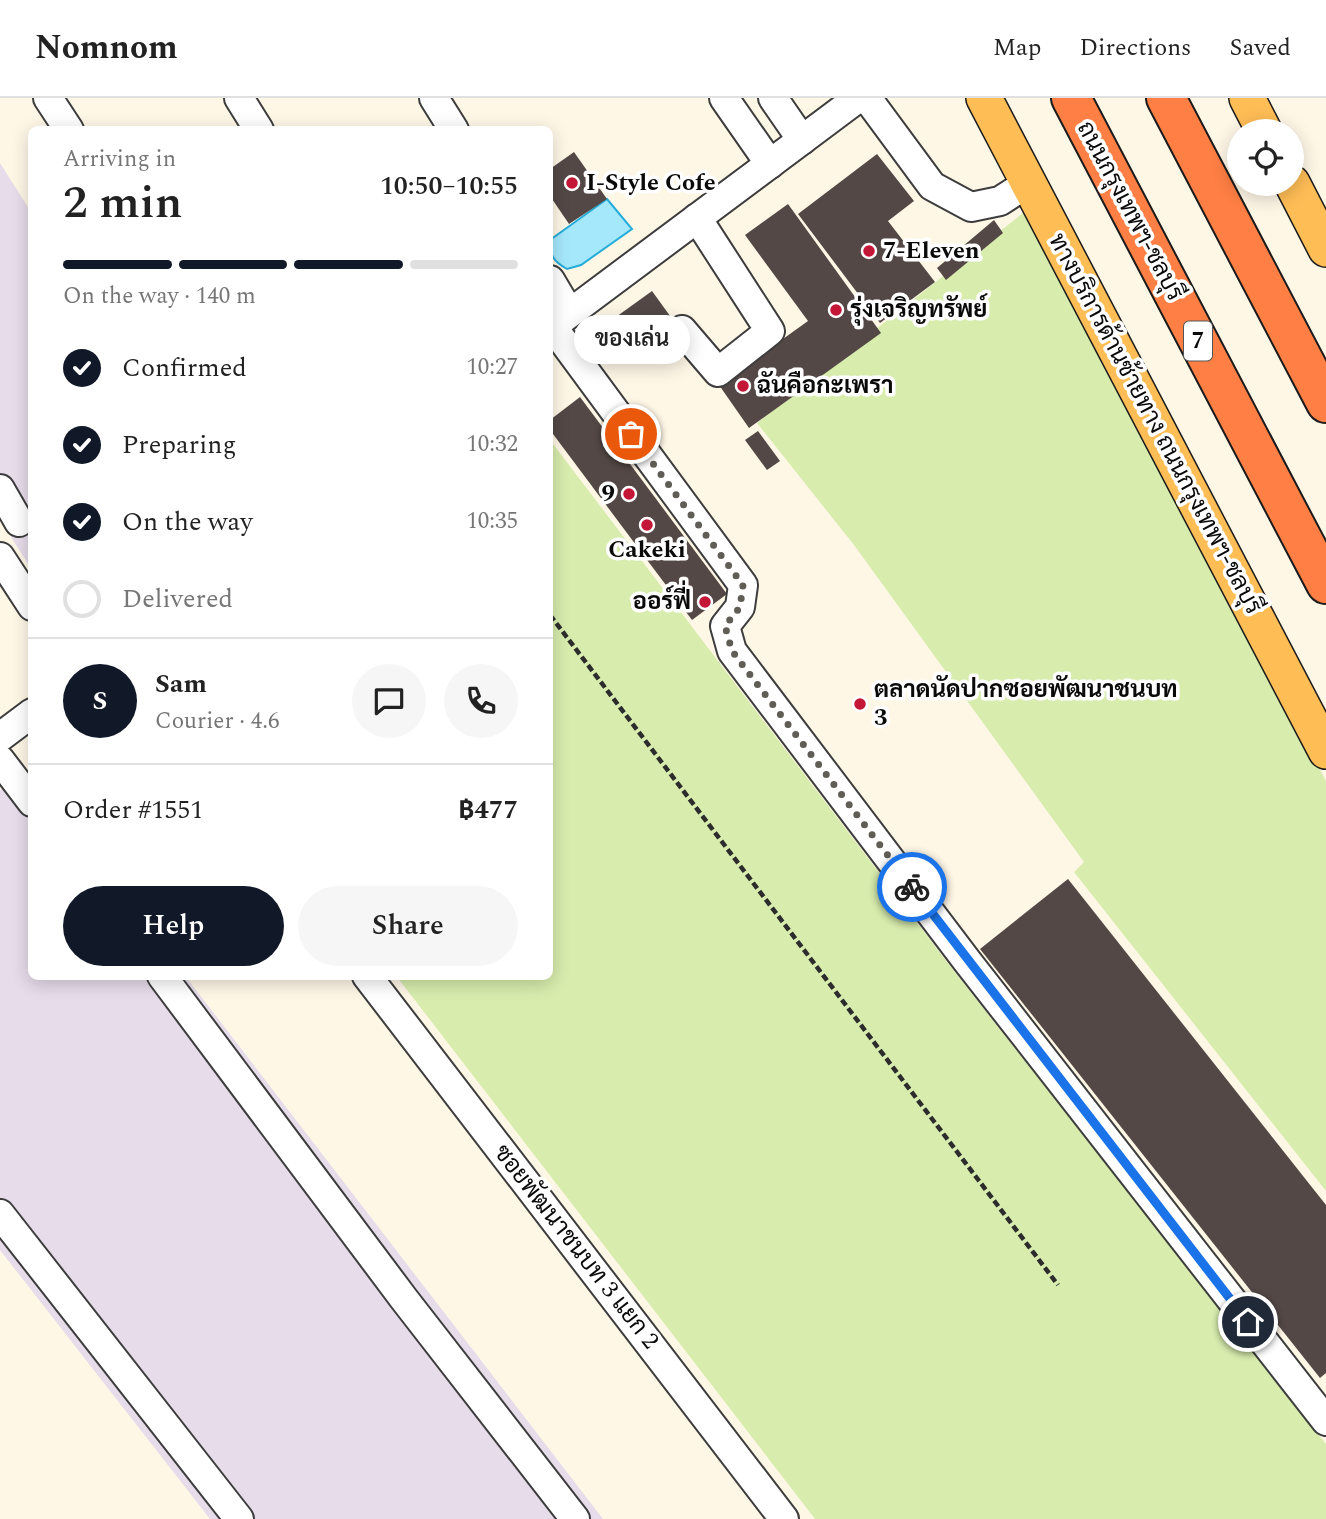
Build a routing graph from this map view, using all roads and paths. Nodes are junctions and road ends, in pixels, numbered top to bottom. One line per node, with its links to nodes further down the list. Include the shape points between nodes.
1 (48, 98): 13 (street)
2 (239, 98): 14 (street)
3 (435, 98): 15 (street)
4 (724, 98): 17 (street)
5 (773, 98): 16 (street)
6 (858, 98): 16 (street)
7 (867, 98): 18 (street, via 932,186 971,207 1000,201)
8 (984, 98): 18 (main road, ทางบริการด้านซ้ายทาง ถนนกรุงเทพฯ-ชลบุรี)
9 (1071, 98): 29 (highway, ถนนกรุงเทพฯ-ชลบุรี / 7)
10 (1166, 98): 25 (highway)
11 (1247, 98): 12 (main road)
12 (1258, 119)
13 (66, 126)
14 (256, 126)
15 (452, 126)
16 (802, 140): 17 (street)
17 (770, 164): 20 (street)
18 (1028, 183): 34 (main road, ทางบริการด้านซ้ายทาง ถนนกรุงเทพฯ-ชลบุรี)
19 (1299, 196): 21 (main road)
20 (697, 218): 23 (street); 24 (street, via 770,331 718,372)
21 (1326, 249)
22 (553, 298): 23 (street)
23 (557, 322): 41 (street, via 743,585 740,607 725,626 732,651)
24 (681, 330)
25 (1326, 403)
26 (0, 489): 27 (street)
27 (17, 523)
28 (0, 557): 30 (street)
29 (1326, 584)
30 (28, 600)
31 (553, 619): 40 (path)
32 (28, 716): 33 (street)
33 (0, 737)
34 (1326, 751)
35 (0, 760): 36 (street)
36 (28, 797)
37 (165, 980): 43 (street)
38 (370, 980): 44 (street, ซอยพัฒนาชนบท 3 แยก 2)
39 (0, 1214): 42 (street)
40 (1058, 1285)
41 (1326, 1421)
42 (239, 1519)
43 (575, 1519)
44 (784, 1519)

